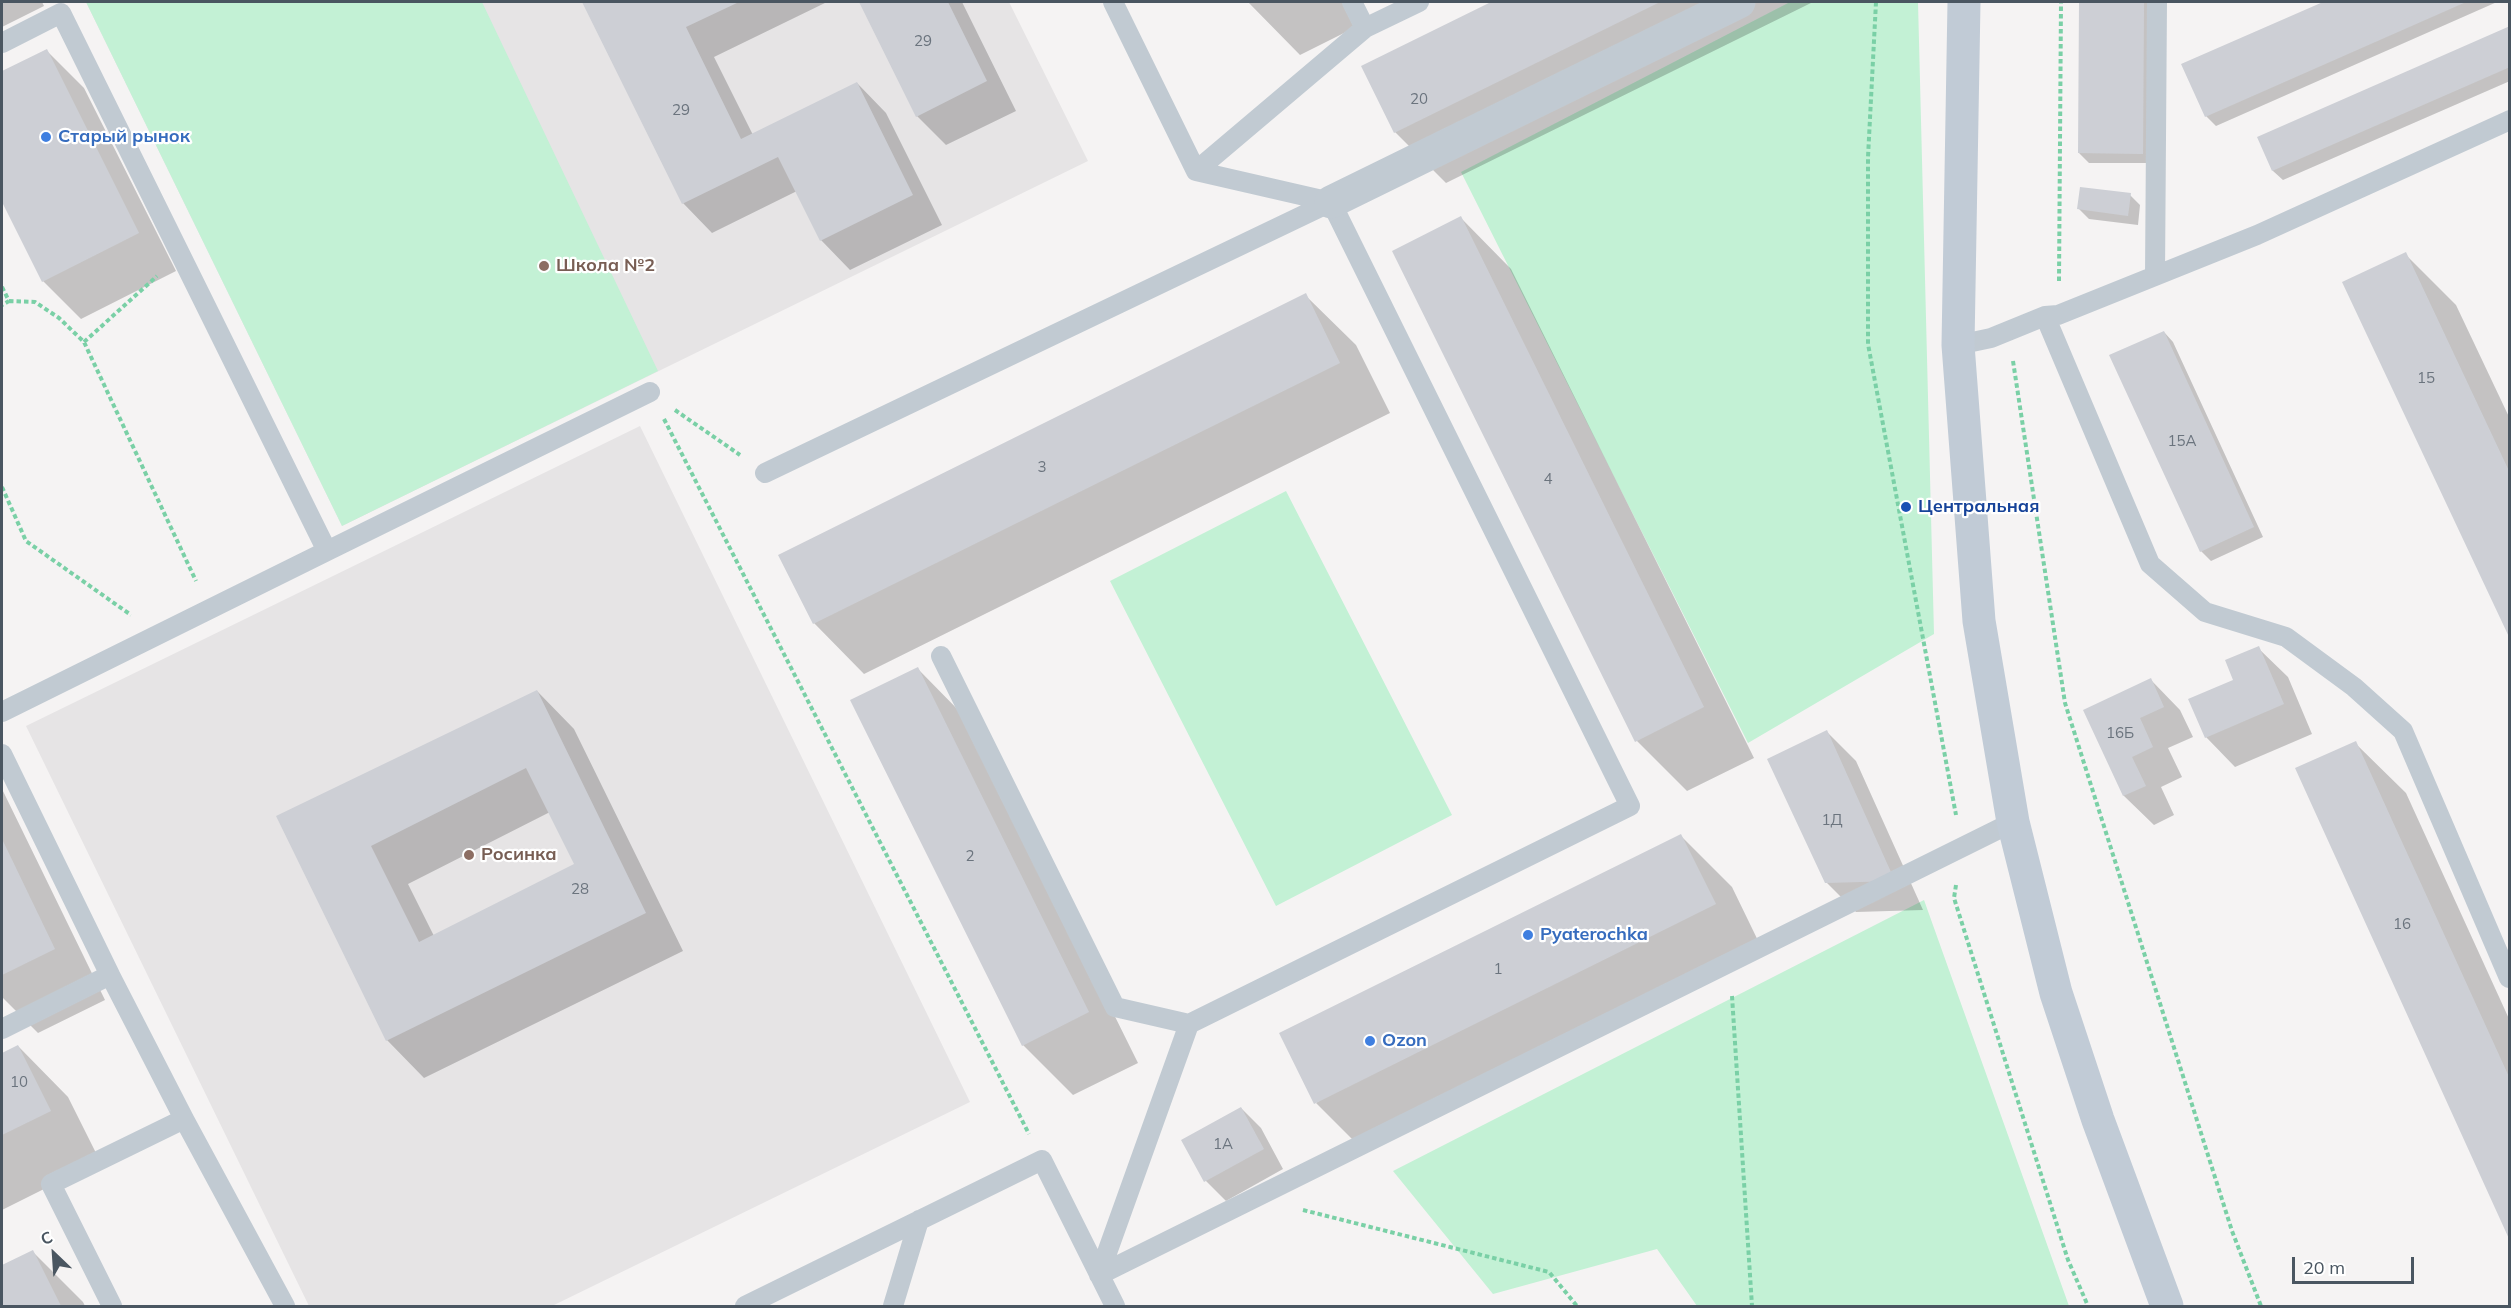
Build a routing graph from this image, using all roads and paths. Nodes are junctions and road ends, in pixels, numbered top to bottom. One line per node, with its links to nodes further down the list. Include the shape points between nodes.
1 (1113, 2): 12 (lane)
2 (1352, 2): 9 (lane)
3 (1419, 2): 9 (lane)
4 (1739, 2): 13 (street)
5 (1876, 2): 33 (path, via 1868,157 1868,344)
6 (1964, 2): 22 (main road)
7 (2061, 2): 19 (path)
8 (2157, 2): 15 (lane)
9 (1365, 28): 12 (lane)
10 (2, 43): 14 (lane, via 61,13)
11 (2510, 120): 15 (lane, via 2257,235)
12 (1196, 171): 13 (lane)
13 (1331, 202): 24 (lane); 37 (lane, via 1630,806)
14 (181, 254): 21 (path); 26 (lane)
15 (2155, 274): 19 (lane)
16 (2, 287): 17 (path)
17 (9, 301): 18 (path); 21 (path, via 35,302)
18 (2, 305)
19 (2052, 316): 20 (lane); 36 (lane, via 2150,564 2205,612 2286,637 2354,687 2403,731)
20 (2008, 330): 22 (lane); 53 (path, via 2065,703 2232,1231)
21 (84, 342): 27 (path)
22 (1959, 345): 32 (main road, via 1978,621)
23 (650, 392): 24 (path); 26 (lane); 40 (path)
24 (765, 473)
25 (2, 488): 28 (path, via 26,541)
26 (327, 551): 27 (lane)
27 (210, 609): 28 (lane)
28 (159, 634): 30 (lane)
29 (941, 656): 37 (lane, via 1115,1007)
30 (2, 712)
31 (2, 754): 35 (lane)
32 (2013, 822): 33 (lane); 52 (main road, via 2056,993)
33 (1962, 848): 34 (lane); 51 (path, via 1954,898 2068,1260)
34 (1730, 964): 41 (lane); 50 (path)
35 (110, 975): 38 (lane); 39 (lane)
36 (2509, 978)
37 (1189, 1024): 43 (lane)
38 (2, 1029)
39 (184, 1119): 44 (lane, via 51,1184); 45 (lane)
40 (1042, 1160): 42 (lane); 43 (lane)
41 (1255, 1198): 43 (lane); 49 (path, via 1550,1272)
42 (919, 1220): 46 (lane); 47 (lane)
43 (1099, 1275): 48 (lane)
44 (112, 1306)
45 (285, 1306)
46 (745, 1306)
47 (893, 1306)
48 (1114, 1306)
49 (1578, 1306)
50 (1752, 1306)
51 (2088, 1306)
52 (2167, 1306)
53 (2261, 1306)

